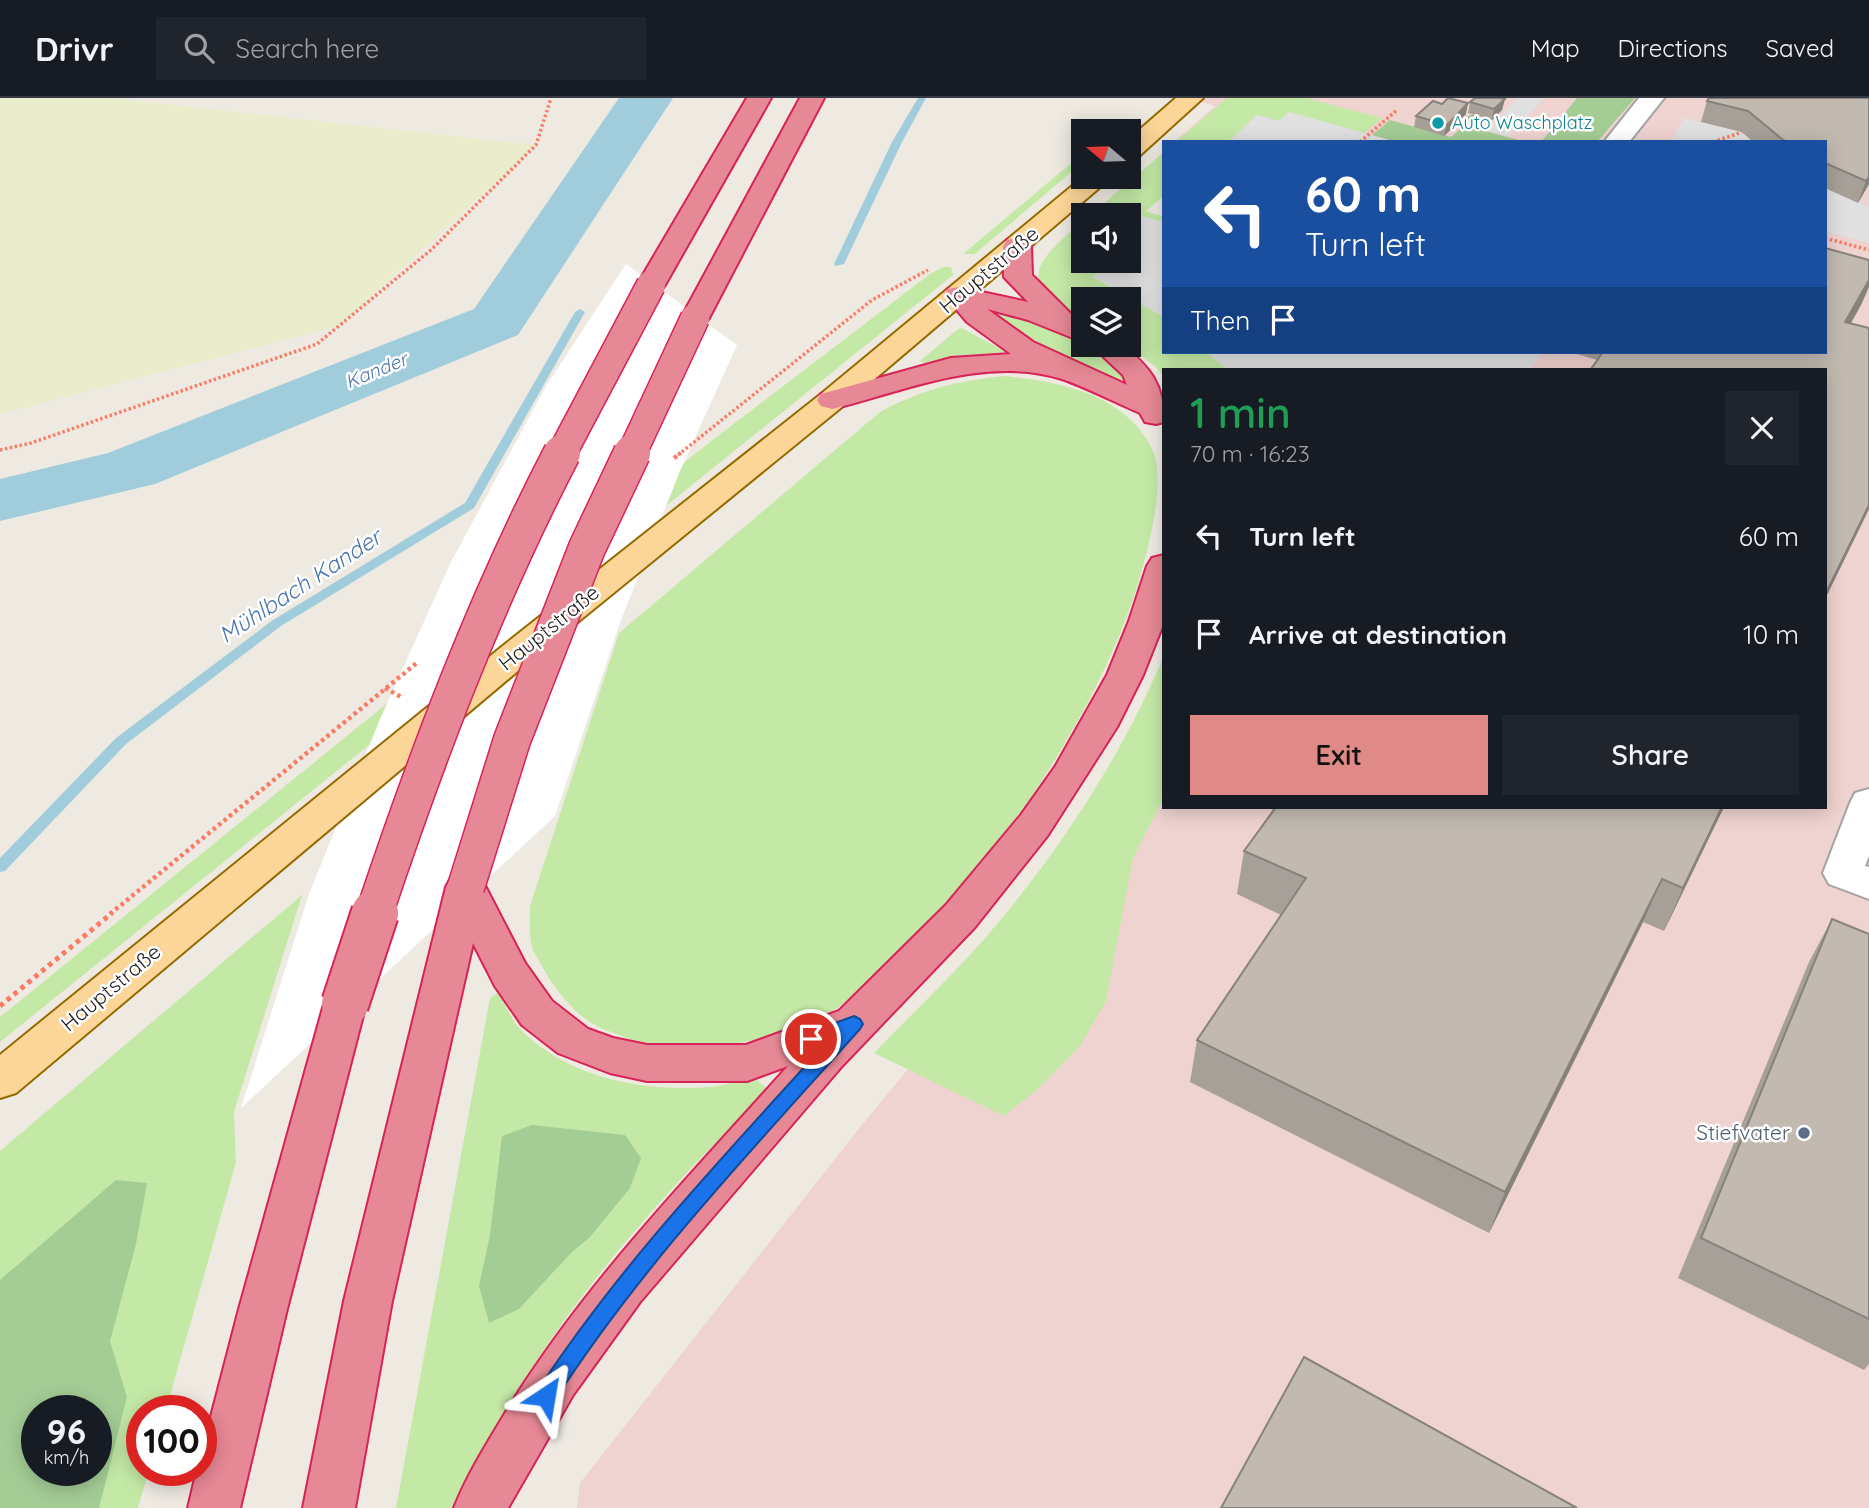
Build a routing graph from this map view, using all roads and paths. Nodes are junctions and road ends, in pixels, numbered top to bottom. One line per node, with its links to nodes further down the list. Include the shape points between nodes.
1 (551, 98): 23 (path, via 536,145 431,250 317,344)
2 (759, 98): 30 (highway, bridge, via 651,285 538,502 471,648 403,824 345,1004)
3 (812, 98): 27 (highway, bridge, via 695,318 587,548 512,740)
4 (1191, 98): 11 (main road)
5 (1652, 98): 9 (street)
6 (1397, 110): 8 (path)
7 (1742, 132): 10 (path)
8 (1362, 140)
9 (1618, 140)
10 (1719, 140)
11 (1141, 142)
12 (1086, 189): 14 (main road, Hauptstraße)
13 (1827, 239): 15 (path)
14 (1017, 247): 16 (main road, Hauptstraße); 17 (highway, via 1018,277)
15 (1869, 250)
16 (958, 295): 18 (highway); 20 (highway, via 983,323); 21 (main road, Hauptstraße)
17 (1071, 325)
18 (1071, 327)
19 (1120, 357): 22 (highway, via 1136,371)
20 (1063, 370): 21 (highway, via 1007,362 951,367); 22 (highway, via 1107,386)
21 (832, 400): 29 (main road, Hauptstraße)
22 (1157, 418)
23 (0, 450)
24 (1162, 572): 28 (highway, via 1134,655 1086,749 1038,820 940,938)
25 (1869, 803): 26 (street, via 1843,873)
26 (1869, 884)
27 (466, 887): 28 (highway, via 510,974 537,1013 573,1041 610,1055 647,1063 747,1063); 31 (highway, via 369,1301)
28 (854, 1024): 32 (highway, via 687,1212 584,1337 507,1456)
29 (0, 1080)
30 (214, 1508)
31 (329, 1508)
32 (480, 1508)

